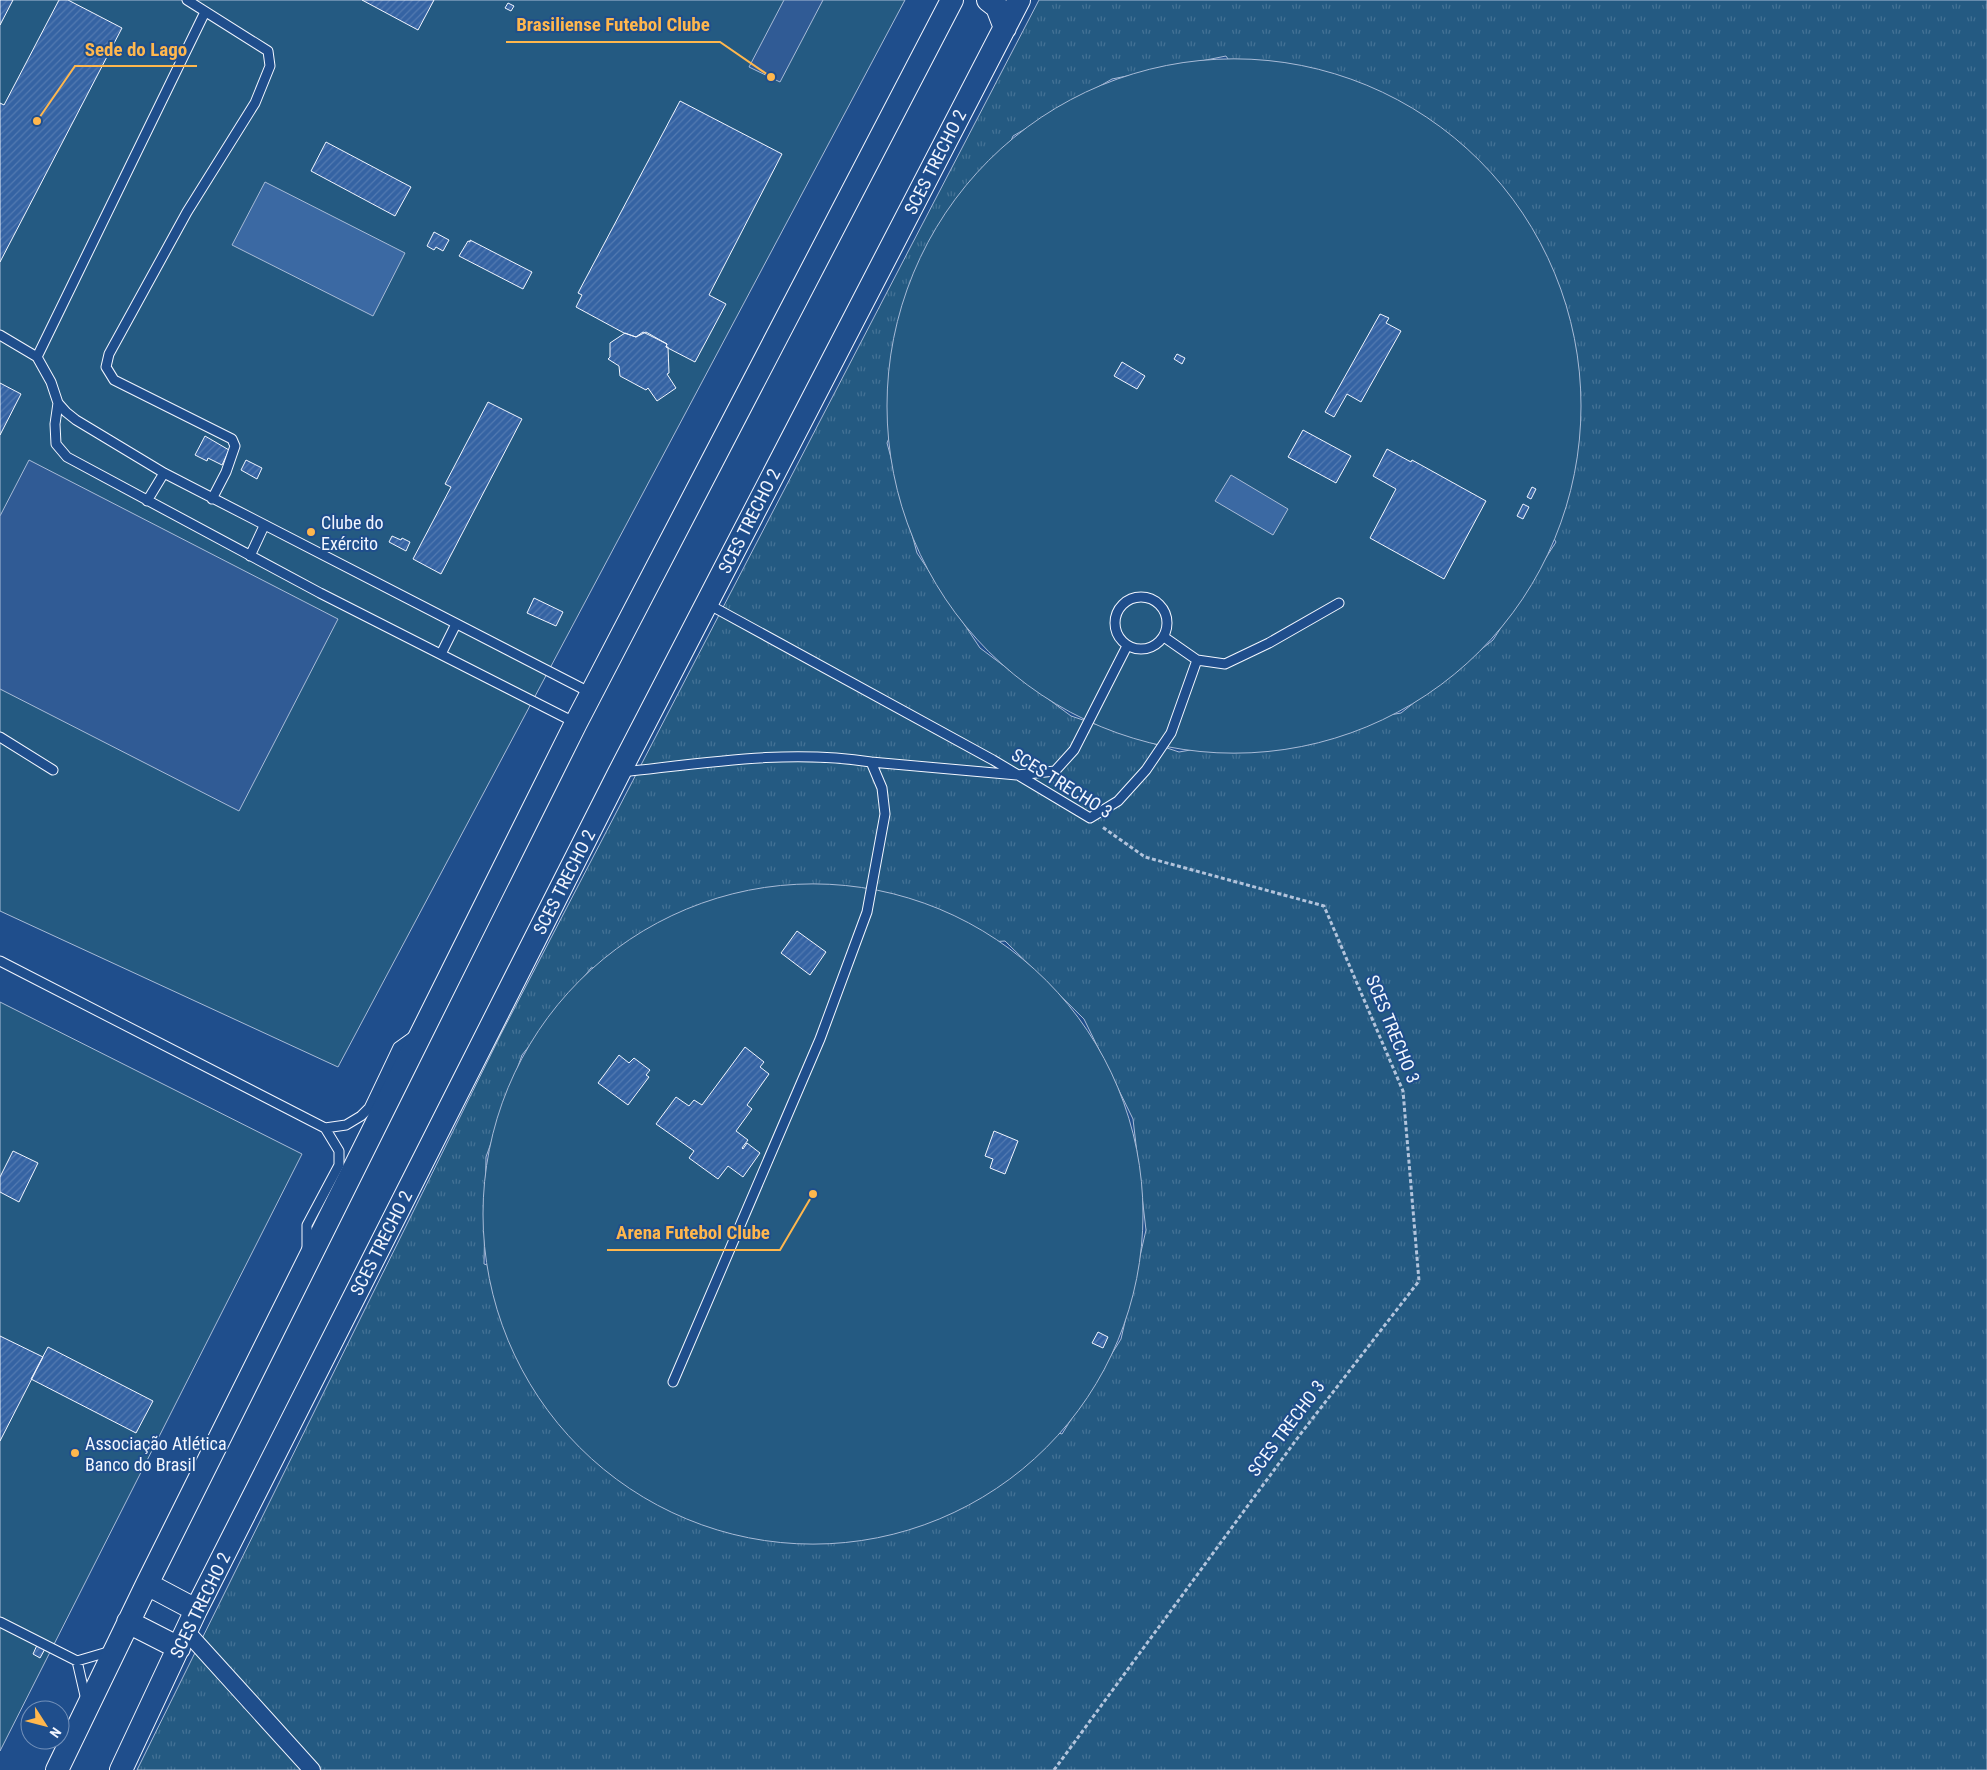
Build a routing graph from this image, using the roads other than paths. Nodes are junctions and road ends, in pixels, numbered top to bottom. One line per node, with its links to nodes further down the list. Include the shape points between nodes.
1 (187, 0): 5 (lane)
2 (952, 0): 22 (main road)
3 (988, 0): 6 (main road, via 996,7)
4 (1019, 0): 6 (main road, SCES TRECHO 2)
5 (205, 12): 8 (lane); 11 (lane, via 268,51 270,66 255,103 187,212 109,354 106,367 114,380 232,440 236,446)
6 (1005, 28): 15 (main road, SCES TRECHO 2)
7 (0, 335): 8 (lane)
8 (37, 357): 9 (lane)
9 (58, 403): 10 (lane, via 76,420); 12 (lane, via 55,436 59,449 67,457)
10 (164, 474): 11 (lane); 12 (lane)
11 (212, 499): 13 (lane)
12 (148, 501): 14 (lane)
13 (264, 526): 14 (lane); 17 (lane)
14 (250, 556): 20 (lane)
15 (706, 603): 27 (main road, SCES TRECHO 2); 28 (lane, SCES TRECHO 3)
16 (1339, 603): 21 (lane, via 1225,664)
17 (456, 624): 20 (lane); 22 (lane)
18 (1164, 637): 19 (lane, via 1147,649); 19 (lane, via 1168,627 1163,608 1155,600 1136,597 1122,605 1115,619 1120,639); 21 (lane)
19 (1127, 646): 28 (lane, via 1074,750 1055,771)
20 (441, 654): 23 (lane)
21 (1197, 660): 28 (lane, SCES TRECHO 3, via 1170,733 1146,770 1118,800 1090,818)
22 (592, 693): 23 (main road)
23 (576, 723): 30 (main road)
24 (0, 737): 26 (lane)
25 (871, 762): 27 (lane, via 806,756 754,758); 28 (lane); 33 (lane, via 882,788 885,814 866,912 817,1047)
26 (53, 770)
27 (619, 772): 35 (main road, SCES TRECHO 2)
28 (1017, 775)
29 (0, 961): 31 (lane)
30 (424, 1029): 31 (lane, via 398,1047 369,1108 346,1125); 32 (main road)
31 (325, 1128): 32 (lane, via 339,1151 339,1165 307,1225)
32 (306, 1263): 34 (main road)
33 (673, 1382)
34 (147, 1584): 35 (main road); 37 (main road)
35 (196, 1610): 38 (main road, SCES TRECHO 2)
36 (0, 1622): 40 (lane)
37 (128, 1622): 38 (main road); 39 (main road)
38 (182, 1639): 43 (main road, SCES TRECHO 2); 44 (street)
39 (115, 1650): 40 (lane); 41 (main road)
40 (77, 1662): 41 (lane)
41 (88, 1707): 42 (main road)
42 (57, 1770)
43 (121, 1770)
44 (312, 1770)

